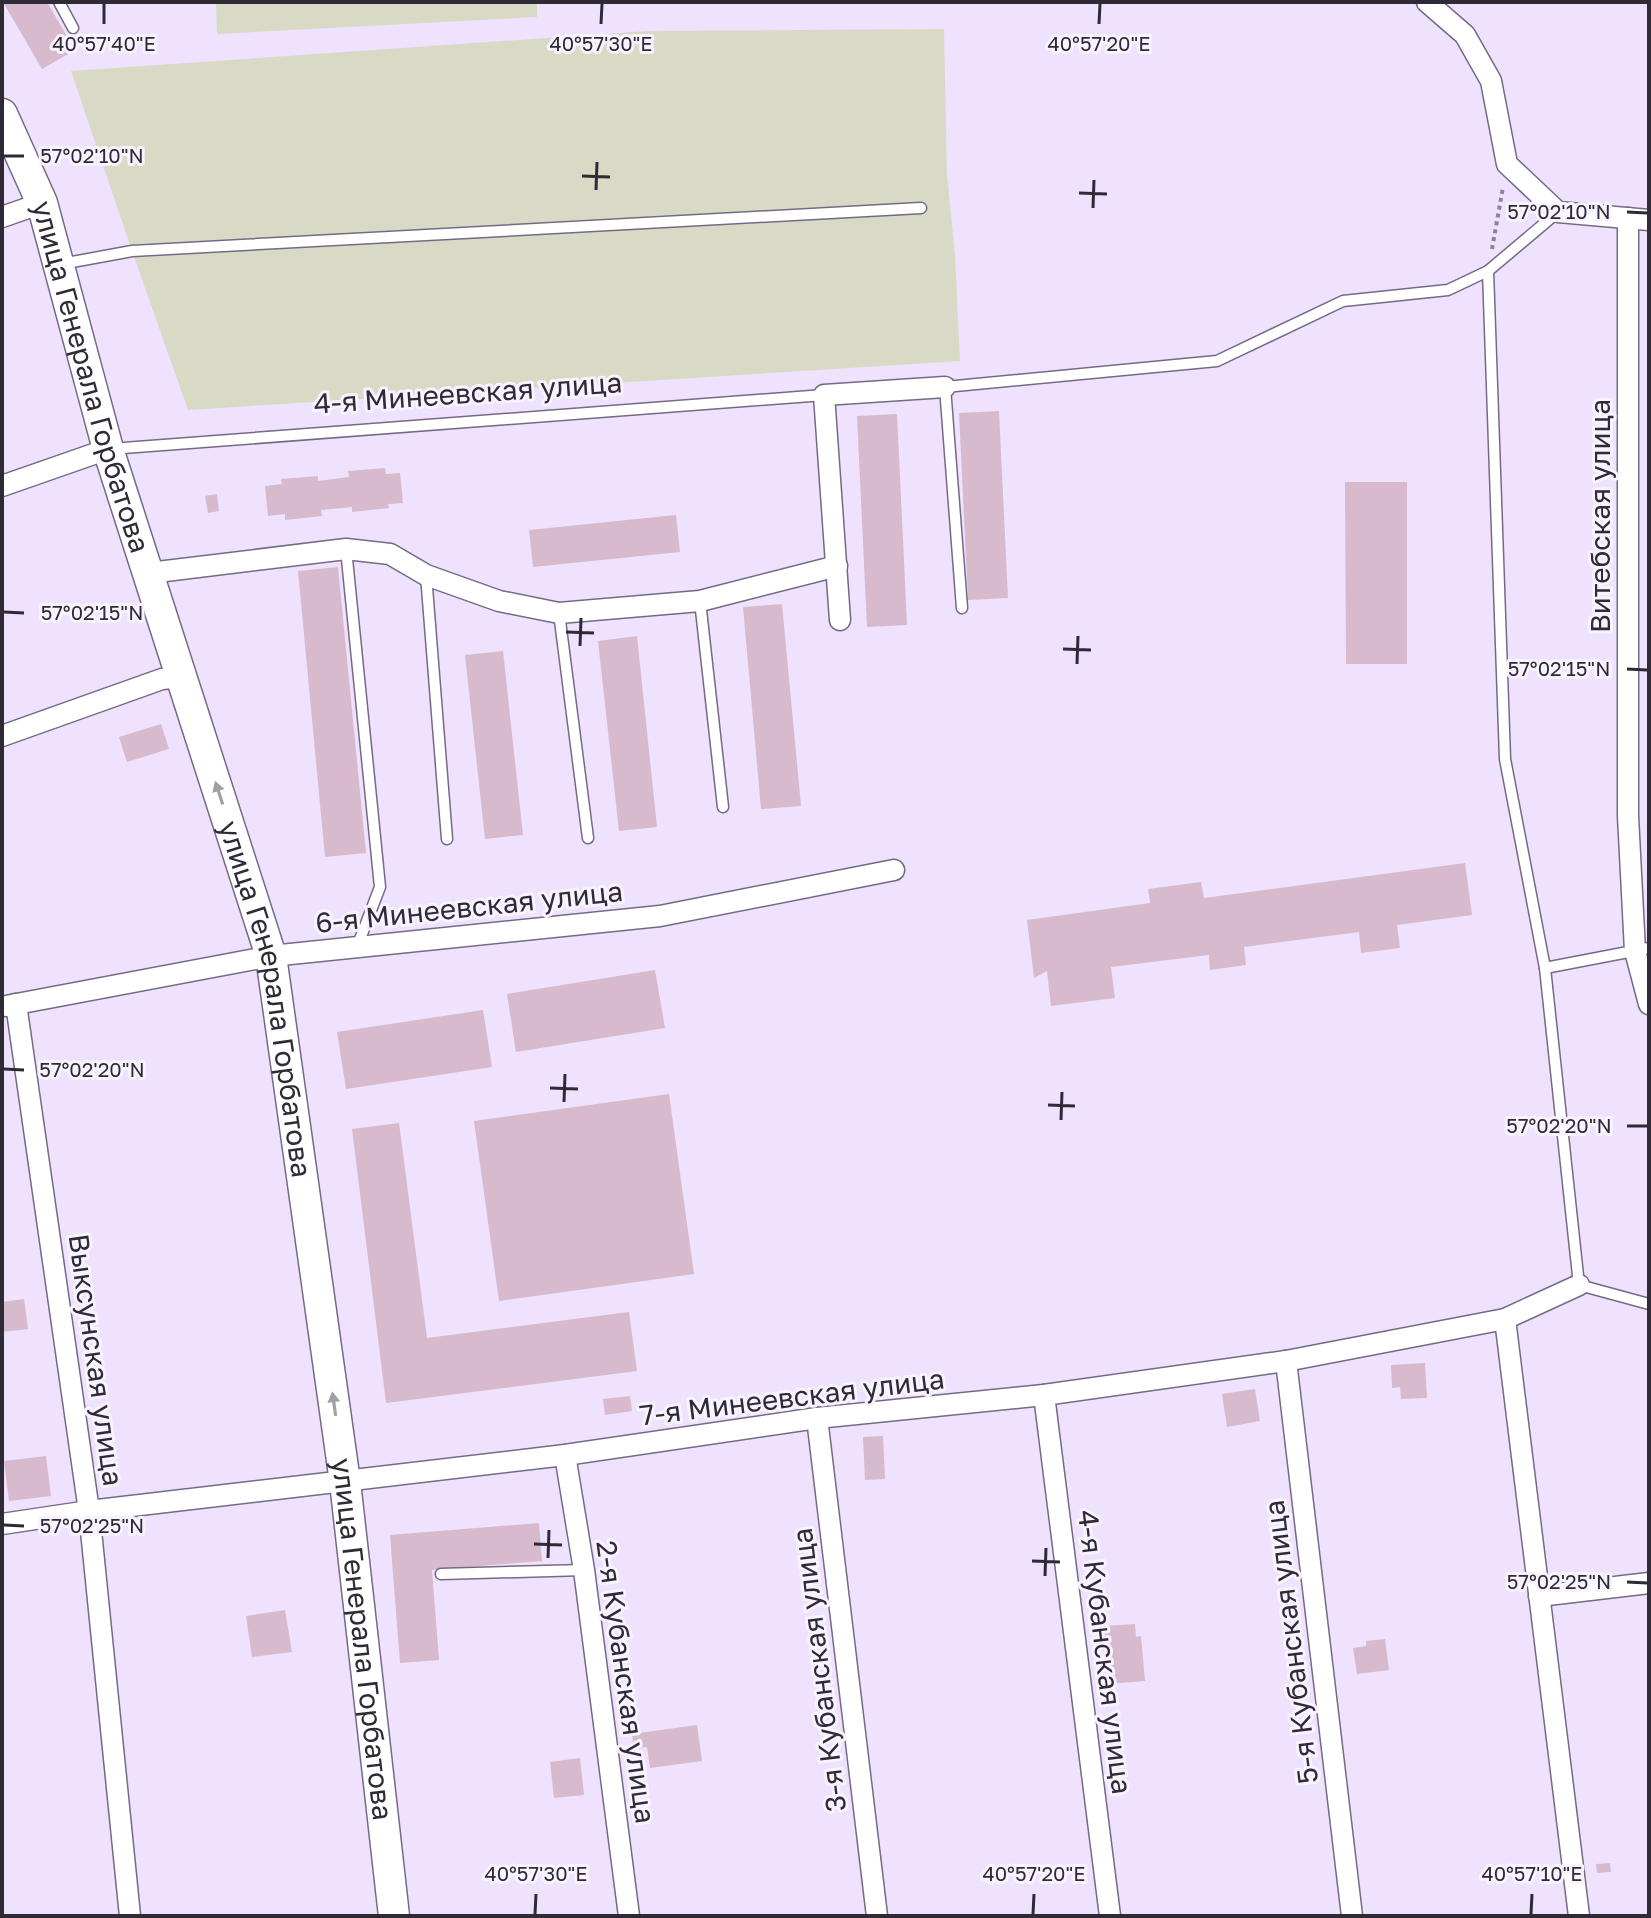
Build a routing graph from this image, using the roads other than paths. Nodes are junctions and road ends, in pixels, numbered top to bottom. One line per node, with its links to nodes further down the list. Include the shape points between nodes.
1 (59, 2): 3 (lane)
2 (1427, 2): 7 (street, via 1465,35 1491,81 1507,164)
3 (73, 28)
4 (2, 114): 5 (street, улица Генерала Горбатова)
5 (42, 203): 8 (street); 11 (street, улица Генерала Горбатова)
6 (921, 208): 11 (lane, via 132,251)
7 (1558, 212): 9 (street); 12 (lane)
8 (2, 217)
9 (1628, 218): 10 (street); 32 (street, Витебская улица, via 1628,816)
10 (1649, 220)
11 (59, 264): 15 (street, улица Генерала Горбатова)
12 (1488, 271): 13 (lane, via 1448,290 1343,301 1217,361); 34 (lane, via 1505,759)
13 (945, 387): 14 (street, 4-я Минеевская улица); 22 (lane)
14 (824, 395): 15 (lane, 4-я Минеевская улица); 18 (street)
15 (108, 449): 16 (street, 4-я Минеевская улица); 19 (street, улица Генерала Горбатова)
16 (2, 486)
17 (346, 549): 19 (street); 20 (street, via 390,554); 31 (lane, via 380,887)
18 (837, 566): 21 (street); 24 (street)
19 (149, 573): 25 (street, улица Генерала Горбатова)
20 (426, 575): 23 (street, via 499,601); 29 (lane)
21 (700, 601): 23 (street); 27 (lane)
22 (962, 608)
23 (559, 613): 28 (lane)
24 (840, 620)
25 (182, 677): 26 (street, via 162,679); 33 (street, улица Генерала Горбатова, one-way to 25)
26 (2, 736)
27 (723, 807)
28 (588, 838)
29 (447, 839)
30 (894, 870): 31 (street, 6-я Минеевская улица, via 660,916)
31 (357, 947): 33 (street, 6-я Минеевская улица)
32 (1642, 950): 34 (lane); 35 (street, Витебская улица)
33 (271, 956): 36 (street, 6-я Минеевская улица); 44 (street, улица Генерала Горбатова, one-way to 33)
34 (1545, 968): 37 (lane)
35 (1649, 1004)
36 (9, 1005): 45 (street, Выксунская улица)
37 (1579, 1285): 38 (lane); 39 (street, 7-я Минеевская улица)
38 (1649, 1304)
39 (1505, 1319): 40 (street, 7-я Минеевская улица); 50 (street)
40 (1286, 1361): 41 (street, 7-я Минеевская улица); 56 (street, 5-я Кубанская улица)
41 (1044, 1395): 42 (street, 7-я Минеевская улица); 55 (street, 4-я Кубанская улица)
42 (817, 1418): 43 (street, 7-я Минеевская улица); 54 (street, 3-я Кубанская улица)
43 (565, 1455): 44 (street, 7-я Минеевская улица); 47 (street, 2-я Кубанская улица)
44 (345, 1482): 45 (street, 7-я Минеевская улица); 52 (street, улица Генерала Горбатова)
45 (89, 1511): 46 (street, 7-я Минеевская улица); 51 (street, Выксунская улица)
46 (2, 1524)
47 (584, 1570): 48 (lane); 53 (street, 2-я Кубанская улица)
48 (441, 1574)
49 (1649, 1583): 50 (street)
50 (1539, 1596): 57 (street)
51 (130, 1916)
52 (394, 1916)
53 (629, 1916)
54 (877, 1916)
55 (1110, 1916)
56 (1352, 1916)
57 (1579, 1916)

